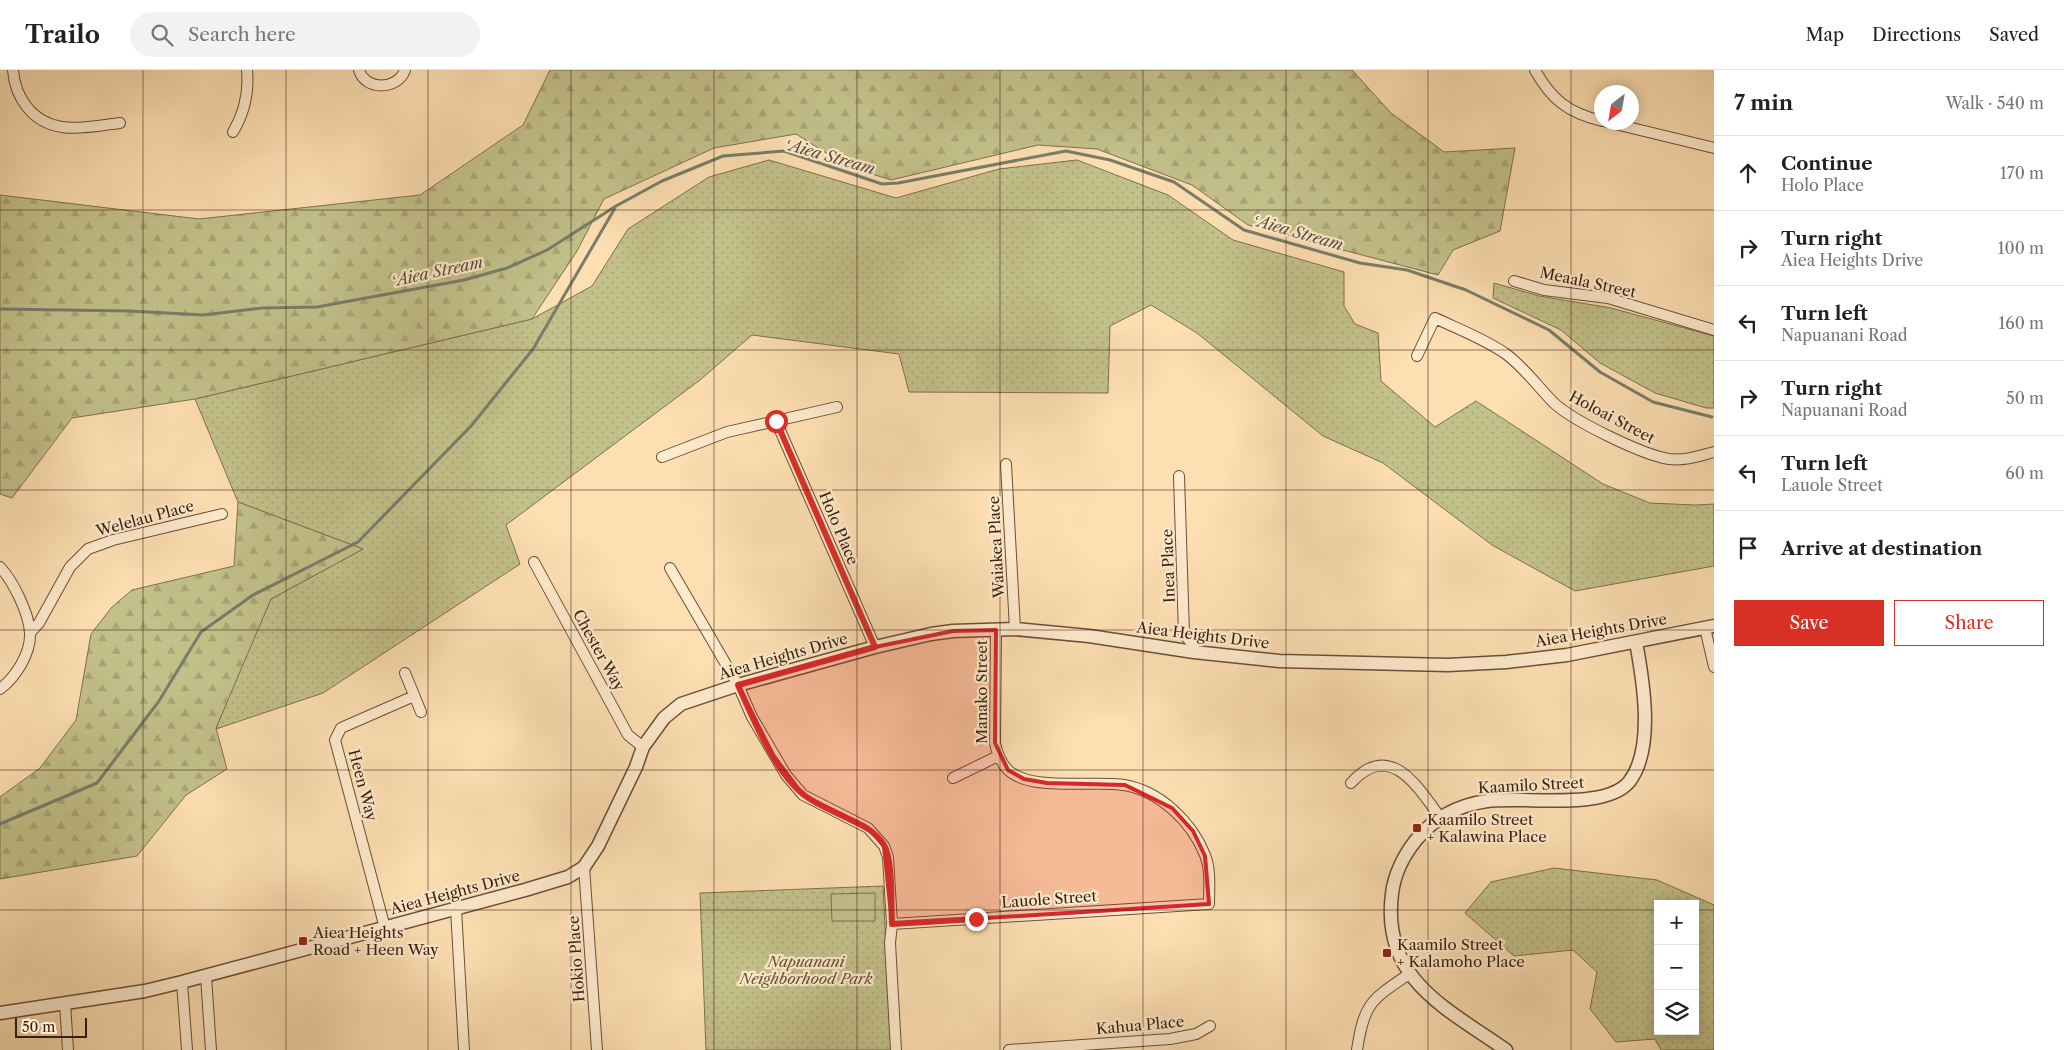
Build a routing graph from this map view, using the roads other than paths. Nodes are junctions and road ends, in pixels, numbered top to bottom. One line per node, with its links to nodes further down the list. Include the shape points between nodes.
1 (13, 70): 7 (street, via 14,85 22,102 44,122 63,127)
2 (247, 70): 9 (street, via 247,97)
3 (359, 70): 4 (street, via 370,83 382,86 395,83)
4 (405, 70)
5 (1534, 70): 6 (street, via 1558,102)
6 (1594, 118)
7 (120, 123)
8 (1639, 130): 10 (street)
9 (233, 132)
10 (1714, 148)
11 (1514, 281): 12 (street, Meaala Street, via 1544,290 1608,298)
12 (1714, 330)
13 (1417, 356): 16 (street, Holoai Street, via 1435,318 1505,354 1572,416 1653,456 1689,459)
14 (837, 407): 15 (street)
15 (776, 421): 17 (street, via 728,432); 29 (street, Holo Place)
16 (1714, 452)
17 (662, 457)
18 (1006, 464): 25 (street, Waiakea Place)
19 (1179, 476): 30 (street, Inea Place, via 1184,634 1194,646)
20 (222, 514): 27 (street, Welelau Place, via 88,549 70,566 39,623)
21 (534, 562): 37 (street, Chester Way, via 628,734)
22 (0, 567): 27 (street, via 22,605)
23 (670, 568): 33 (street)
24 (1710, 627): 28 (street, Aiea Heights Drive); 31 (street)
25 (1015, 629): 26 (street, Aiea Heights Drive); 30 (street, Aiea Heights Drive)
26 (996, 630): 29 (street, Aiea Heights Drive, via 953,631); 38 (street, Manako Street, via 995,743)
27 (30, 633): 34 (street, via 28,649 17,671)
28 (1636, 642): 30 (street, Aiea Heights Drive, via 1568,655 1448,665 1279,661); 41 (street, Kaamilo Street, via 1645,712 1644,735 1641,757 1628,783 1608,796 1589,800 1487,801)
29 (875, 647): 33 (street, Aiea Heights Drive)
30 (1194, 652)
31 (1714, 667)
32 (405, 673): 35 (street)
33 (738, 685): 37 (street, Aiea Heights Drive, via 681,704 664,718); 45 (street, via 773,755 803,795 868,828 884,846 888,857)
34 (0, 689)
35 (414, 696): 36 (street); 46 (street, Heen Way, via 341,728 335,740)
36 (421, 712)
37 (643, 747): 42 (street, Aiea Heights Drive, via 598,846)
38 (998, 756): 39 (street); 43 (street, Manako Street, via 1008,770 1024,779 1047,783 1124,785 1149,794 1172,808 1193,831 1206,856)
39 (953, 778)
40 (1351, 783): 41 (street, via 1376,766 1395,768 1413,781)
41 (1440, 817): 47 (street, Kaamilo Street, via 1412,844 1393,886 1392,933 1397,952)
42 (584, 866): 44 (street, Aiea Heights Drive, via 568,877 545,885); 57 (street, Hokio Place)
43 (1208, 904): 45 (street, Lauole Street)
44 (456, 909): 46 (street, Aiea Heights Drive); 56 (street)
45 (892, 924): 58 (street, via 890,943)
46 (385, 928): 48 (street, Aiea Heights Drive)
47 (1409, 974): 60 (street, via 1376,997 1365,1014); 61 (street, Kaamilo Street, via 1430,997)
48 (206, 976): 49 (street, Aiea Heights Drive); 55 (street)
49 (182, 982): 50 (street, Aiea Heights Drive); 54 (street)
50 (66, 1003): 51 (street, Aiea Heights Drive); 53 (street)
51 (0, 1013)
52 (1210, 1026): 59 (street, Kahua Place, via 1196,1034 1170,1039)
53 (68, 1050)
54 (186, 1050)
55 (210, 1050)
56 (464, 1050)
57 (597, 1050)
58 (896, 1050)
59 (1010, 1050)
60 (1357, 1050)
61 (1506, 1050)

